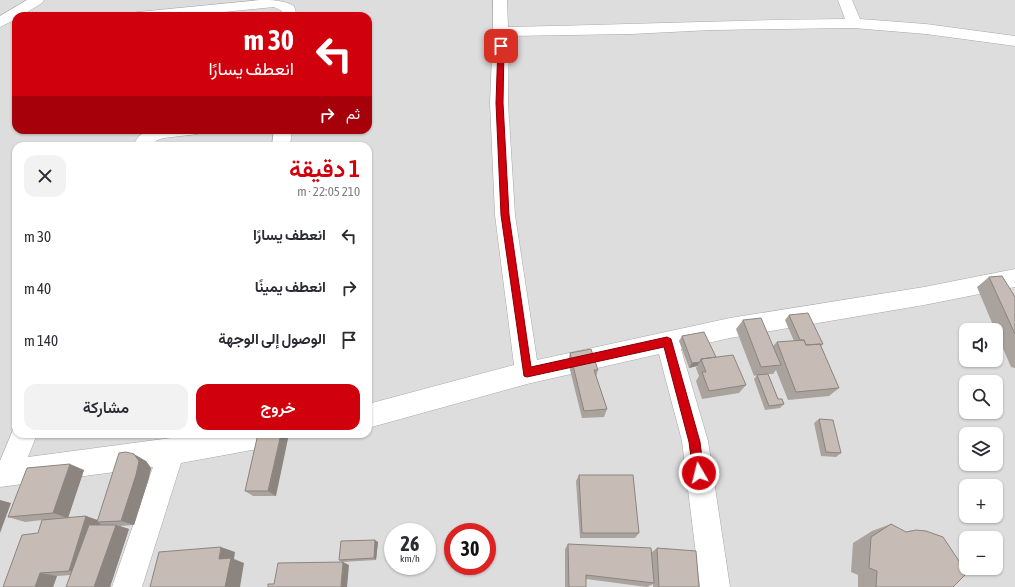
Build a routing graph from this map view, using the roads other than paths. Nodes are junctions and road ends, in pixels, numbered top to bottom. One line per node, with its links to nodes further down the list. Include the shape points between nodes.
1 (37, 0): 4 (street)
2 (500, 0): 12 (street)
3 (845, 0): 9 (street)
4 (17, 12)
5 (180, 12): 6 (street, via 274,3 287,7)
6 (289, 12)
7 (12, 15): 8 (street)
8 (0, 22)
9 (854, 23): 12 (street); 13 (street, via 921,28)
10 (12, 28): 11 (street)
11 (0, 29)
12 (501, 32): 18 (street, via 499,103 505,215)
13 (1015, 41)
14 (155, 134): 15 (street)
15 (144, 142)
16 (1015, 278): 17 (street, via 924,296 730,328)
17 (667, 342): 18 (street); 26 (street, via 694,442)
18 (527, 373): 19 (street)
19 (372, 415)
20 (22, 438): 24 (street)
21 (228, 438): 22 (street)
22 (217, 439): 23 (street)
23 (171, 452): 24 (street); 25 (street)
24 (4, 474)
25 (127, 587)
26 (715, 587)

